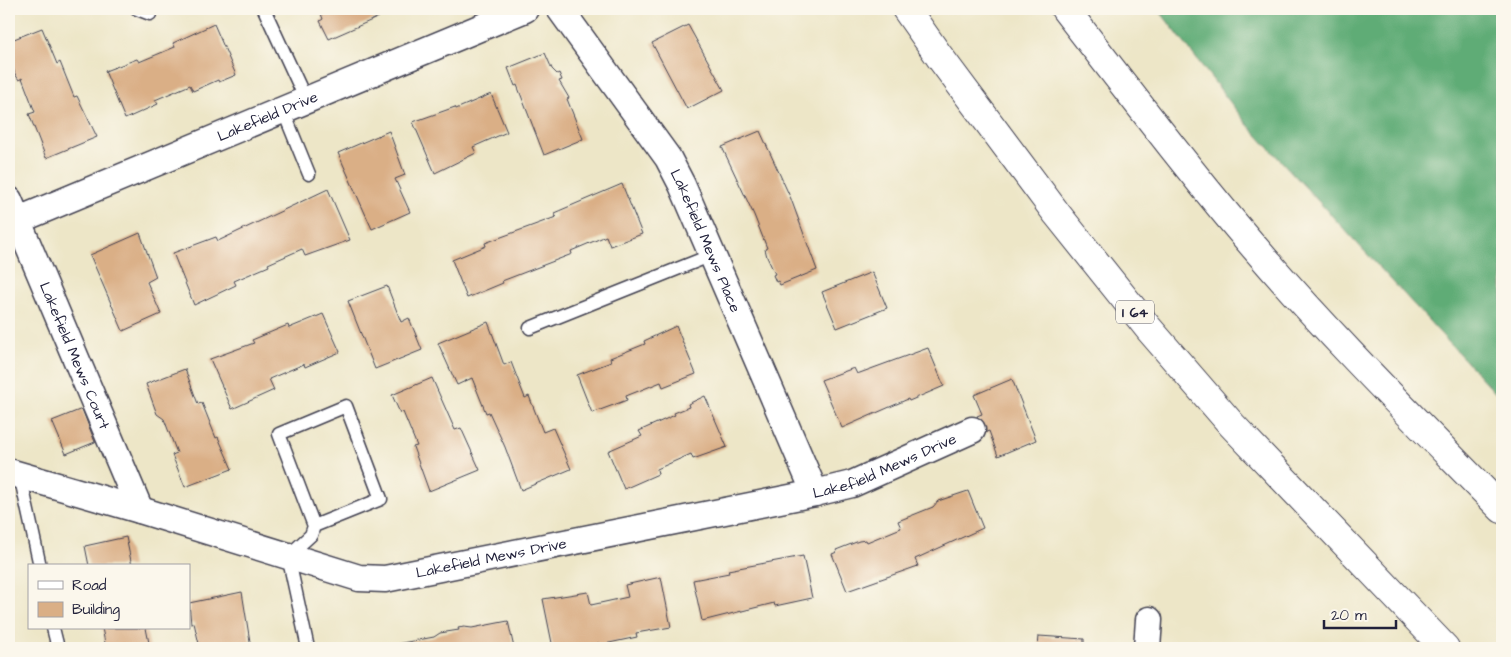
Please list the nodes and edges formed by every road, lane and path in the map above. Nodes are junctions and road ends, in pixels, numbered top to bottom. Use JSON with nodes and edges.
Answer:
{"nodes":[{"id":1,"x":137,"y":9,"type":"edge"},
{"id":2,"x":264,"y":9,"type":"edge"},
{"id":3,"x":525,"y":9,"type":"edge"},
{"id":4,"x":560,"y":9,"type":"edge"},
{"id":5,"x":906,"y":9,"type":"edge"},
{"id":6,"x":1065,"y":9,"type":"edge"},
{"id":7,"x":150,"y":14,"type":"dead end"},
{"id":8,"x":294,"y":105,"type":"junction"},
{"id":9,"x":309,"y":174,"type":"dead end"},
{"id":10,"x":12,"y":215,"type":"edge"},
{"id":11,"x":712,"y":255,"type":"junction"},
{"id":12,"x":530,"y":328,"type":"dead end"},
{"id":13,"x":972,"y":430,"type":"dead end"},
{"id":14,"x":14,"y":473,"type":"edge"},
{"id":15,"x":814,"y":493,"type":"junction"},
{"id":16,"x":1502,"y":509,"type":"edge"},
{"id":17,"x":140,"y":510,"type":"junction"},
{"id":18,"x":314,"y":526,"type":"junction"},
{"id":19,"x":288,"y":556,"type":"junction"},
{"id":20,"x":39,"y":564,"type":"edge"},
{"id":21,"x":1149,"y":620,"type":"dead end"},
{"id":22,"x":54,"y":630,"type":"edge"},
{"id":23,"x":58,"y":648,"type":"edge"},
{"id":24,"x":308,"y":648,"type":"edge"},
{"id":25,"x":1147,"y":648,"type":"edge"},
{"id":26,"x":1445,"y":648,"type":"edge"}],
"edges":[{"from":1,"to":7,"type":"lane"},
{"from":2,"to":8,"type":"lane"},
{"from":3,"to":8,"type":"street","name":"Lakefield Drive"},
{"from":4,"to":11,"type":"street","name":"Lakefield Mews Place"},
{"from":5,"to":26,"type":"highway","number":"I 64"},
{"from":6,"to":16,"type":"highway"},
{"from":8,"to":9,"type":"lane"},
{"from":8,"to":10,"type":"street","name":"Lakefield Drive"},
{"from":10,"to":17,"type":"street","name":"Lakefield Mews Court"},
{"from":11,"to":12,"type":"lane"},
{"from":11,"to":15,"type":"street","name":"Lakefield Mews Place"},
{"from":13,"to":15,"type":"street","name":"Lakefield Mews Drive"},
{"from":14,"to":17,"type":"street","name":"Lakefield Mews Drive"},
{"from":14,"to":20,"type":"lane"},
{"from":15,"to":19,"type":"street","name":"Lakefield Mews Drive"},
{"from":17,"to":19,"type":"street","name":"Lakefield Mews Drive"},
{"from":18,"to":18,"type":"lane"},
{"from":18,"to":19,"type":"lane"},
{"from":19,"to":24,"type":"lane"},
{"from":21,"to":25,"type":"street"},
{"from":22,"to":23,"type":"lane"}]}
